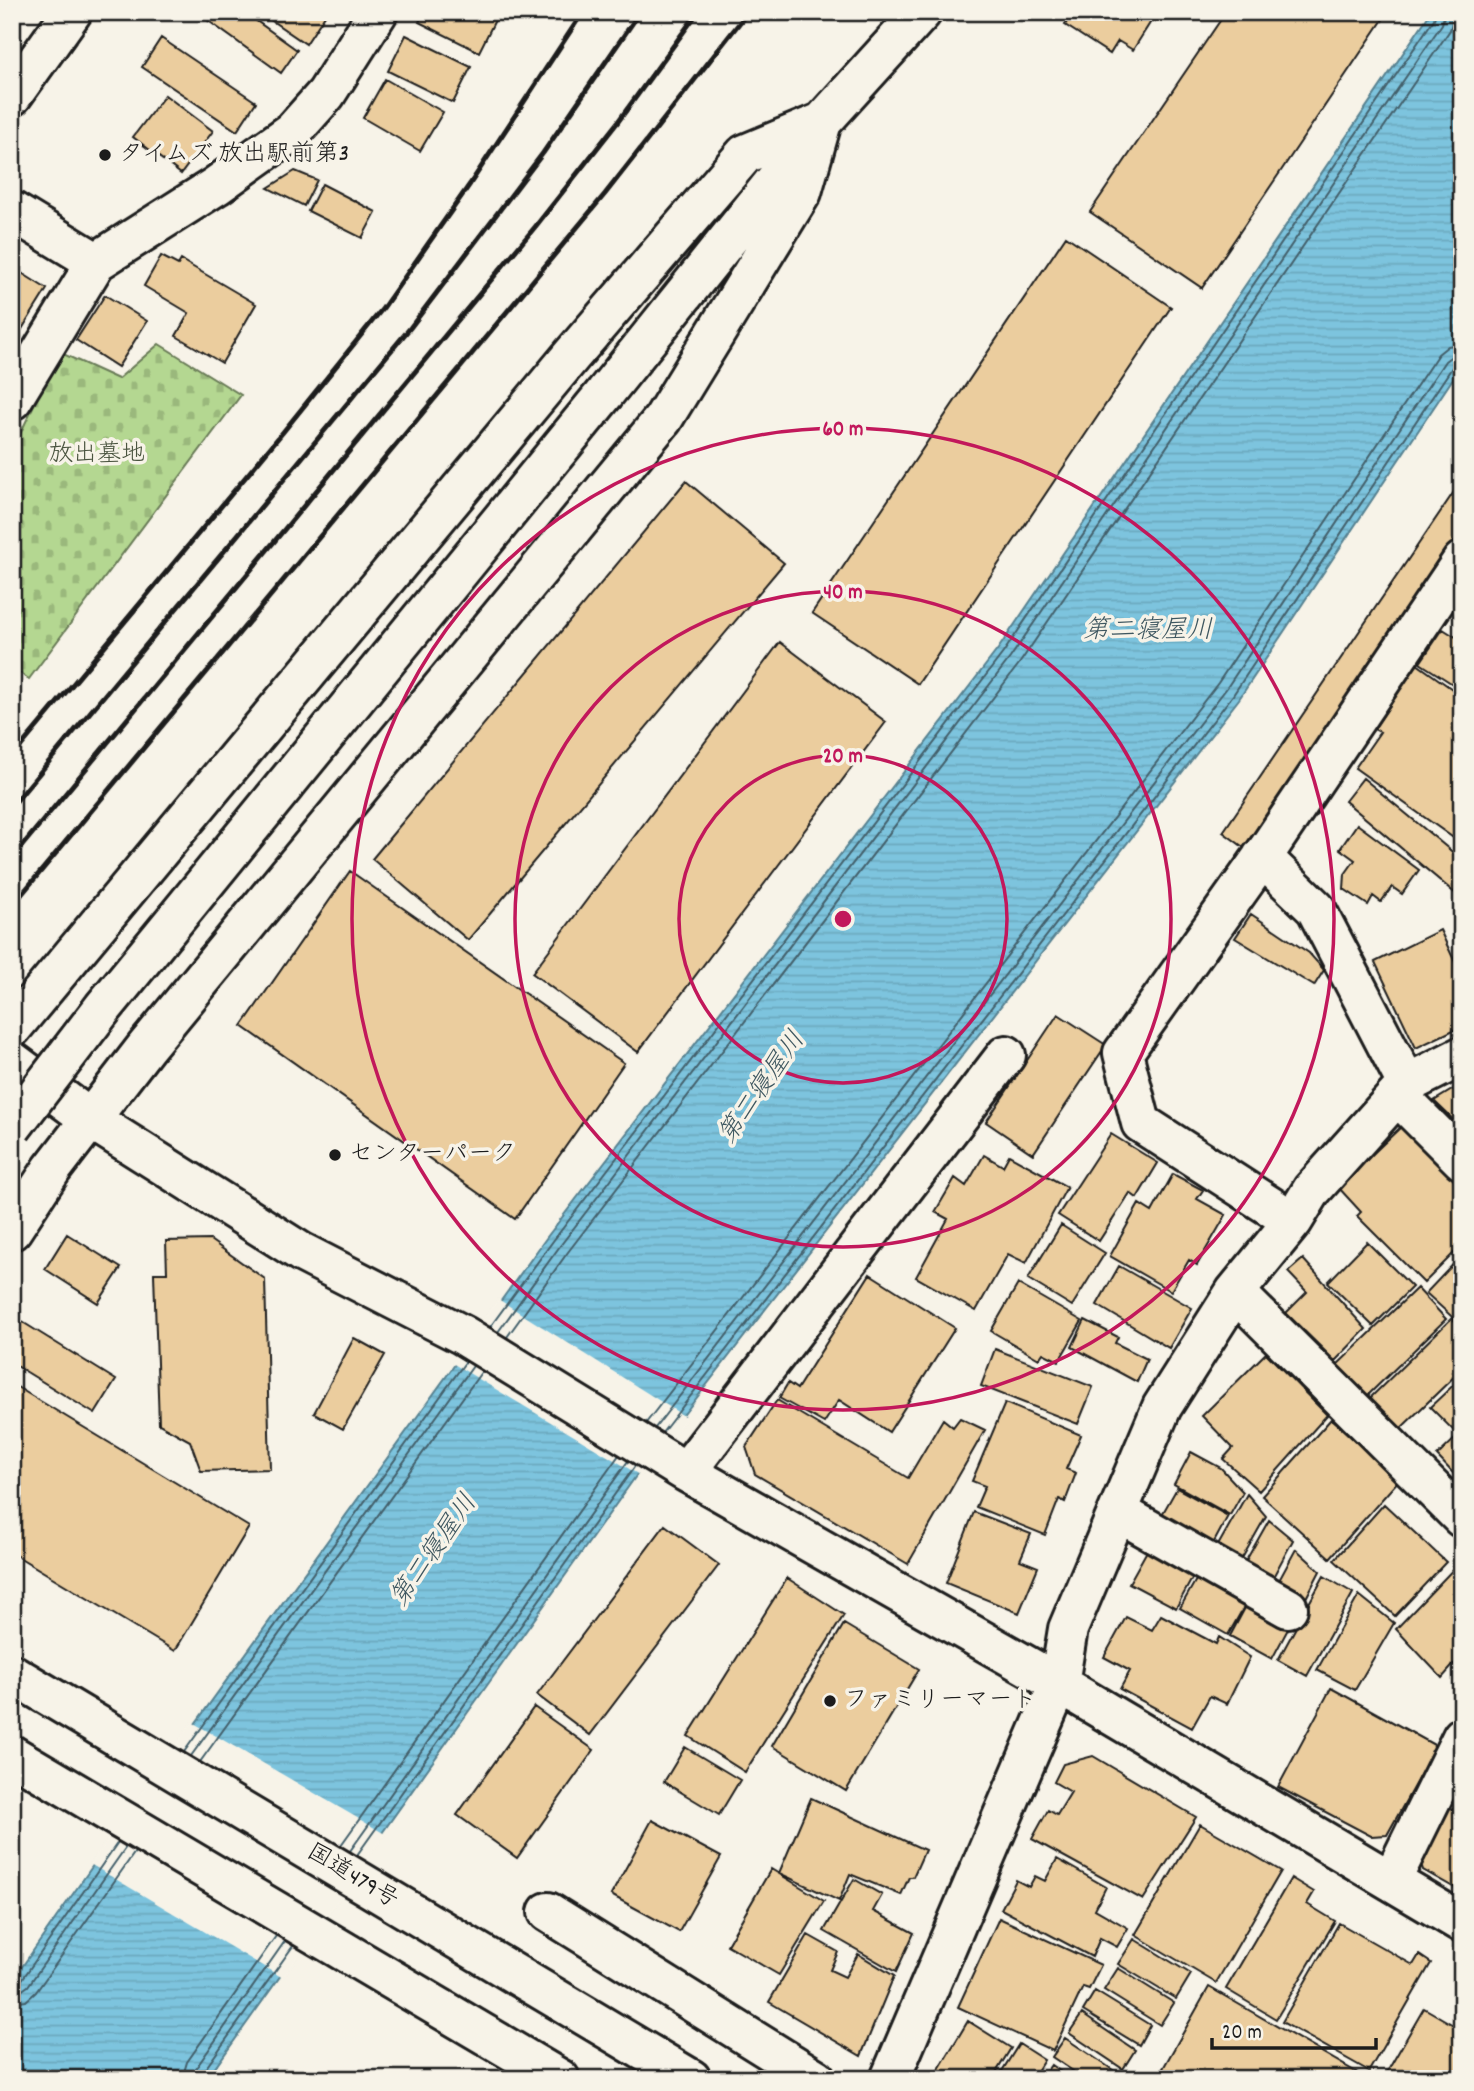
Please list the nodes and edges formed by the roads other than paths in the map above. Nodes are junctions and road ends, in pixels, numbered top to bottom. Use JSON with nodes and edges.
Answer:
{"nodes":[{"id":1,"x":72,"y":12,"type":"edge"},
{"id":2,"x":378,"y":12,"type":"edge"},
{"id":3,"x":922,"y":12,"type":"edge"},
{"id":4,"x":12,"y":96,"type":"edge"},
{"id":5,"x":822,"y":122,"type":"junction"},
{"id":6,"x":12,"y":211,"type":"edge"},
{"id":7,"x":96,"y":262,"type":"junction"},
{"id":8,"x":12,"y":400,"type":"edge"},
{"id":9,"x":1462,"y":561,"type":"edge"},
{"id":10,"x":1262,"y":857,"type":"junction"},
{"id":11,"x":12,"y":1028,"type":"edge"},
{"id":12,"x":1006,"y":1055,"type":"dead end"},
{"id":13,"x":1462,"y":1055,"type":"edge"},
{"id":14,"x":12,"y":1061,"type":"edge"},
{"id":15,"x":1403,"y":1090,"type":"junction"},
{"id":16,"x":90,"y":1119,"type":"junction"},
{"id":17,"x":12,"y":1127,"type":"edge"},
{"id":18,"x":1462,"y":1160,"type":"edge"},
{"id":19,"x":1293,"y":1221,"type":"junction"},
{"id":20,"x":12,"y":1230,"type":"edge"},
{"id":21,"x":1235,"y":1292,"type":"junction"},
{"id":22,"x":677,"y":1466,"type":"junction"},
{"id":23,"x":1118,"y":1512,"type":"junction"},
{"id":24,"x":1462,"y":1518,"type":"edge"},
{"id":25,"x":1288,"y":1608,"type":"dead end"},
{"id":26,"x":12,"y":1674,"type":"edge"},
{"id":27,"x":1059,"y":1684,"type":"junction"},
{"id":28,"x":1462,"y":1737,"type":"edge"},
{"id":29,"x":12,"y":1755,"type":"edge"},
{"id":30,"x":1391,"y":1881,"type":"junction"},
{"id":31,"x":548,"y":1912,"type":"dead end"},
{"id":32,"x":1462,"y":1923,"type":"edge"},
{"id":33,"x":560,"y":2079,"type":"edge"},
{"id":34,"x":691,"y":2079,"type":"edge"},
{"id":35,"x":816,"y":2079,"type":"edge"},
{"id":36,"x":890,"y":2079,"type":"edge"}],
"edges":[{"from":1,"to":4,"type":"main road"},
{"from":2,"to":7,"type":"main road"},
{"from":3,"to":5,"type":"main road"},
{"from":5,"to":11,"type":"main road"},
{"from":5,"to":16,"type":"main road"},
{"from":5,"to":17,"type":"main road","bridge":true},
{"from":6,"to":7,"type":"main road"},
{"from":7,"to":8,"type":"main road"},
{"from":9,"to":10,"type":"main road"},
{"from":10,"to":15,"type":"main road"},
{"from":10,"to":19,"type":"main road"},
{"from":12,"to":22,"type":"main road"},
{"from":13,"to":15,"type":"main road"},
{"from":14,"to":16,"type":"main road"},
{"from":15,"to":18,"type":"main road"},
{"from":15,"to":19,"type":"main road"},
{"from":16,"to":20,"type":"main road"},
{"from":16,"to":22,"type":"main road"},
{"from":19,"to":21,"type":"main road"},
{"from":21,"to":23,"type":"main road"},
{"from":21,"to":24,"type":"main road"},
{"from":22,"to":27,"type":"main road"},
{"from":23,"to":25,"type":"main road"},
{"from":23,"to":27,"type":"main road"},
{"from":26,"to":34,"type":"main road","name":"国道479号"},
{"from":27,"to":30,"type":"main road"},
{"from":27,"to":36,"type":"main road"},
{"from":28,"to":30,"type":"main road"},
{"from":29,"to":33,"type":"main road"},
{"from":30,"to":32,"type":"main road"},
{"from":31,"to":35,"type":"main road"}]}
